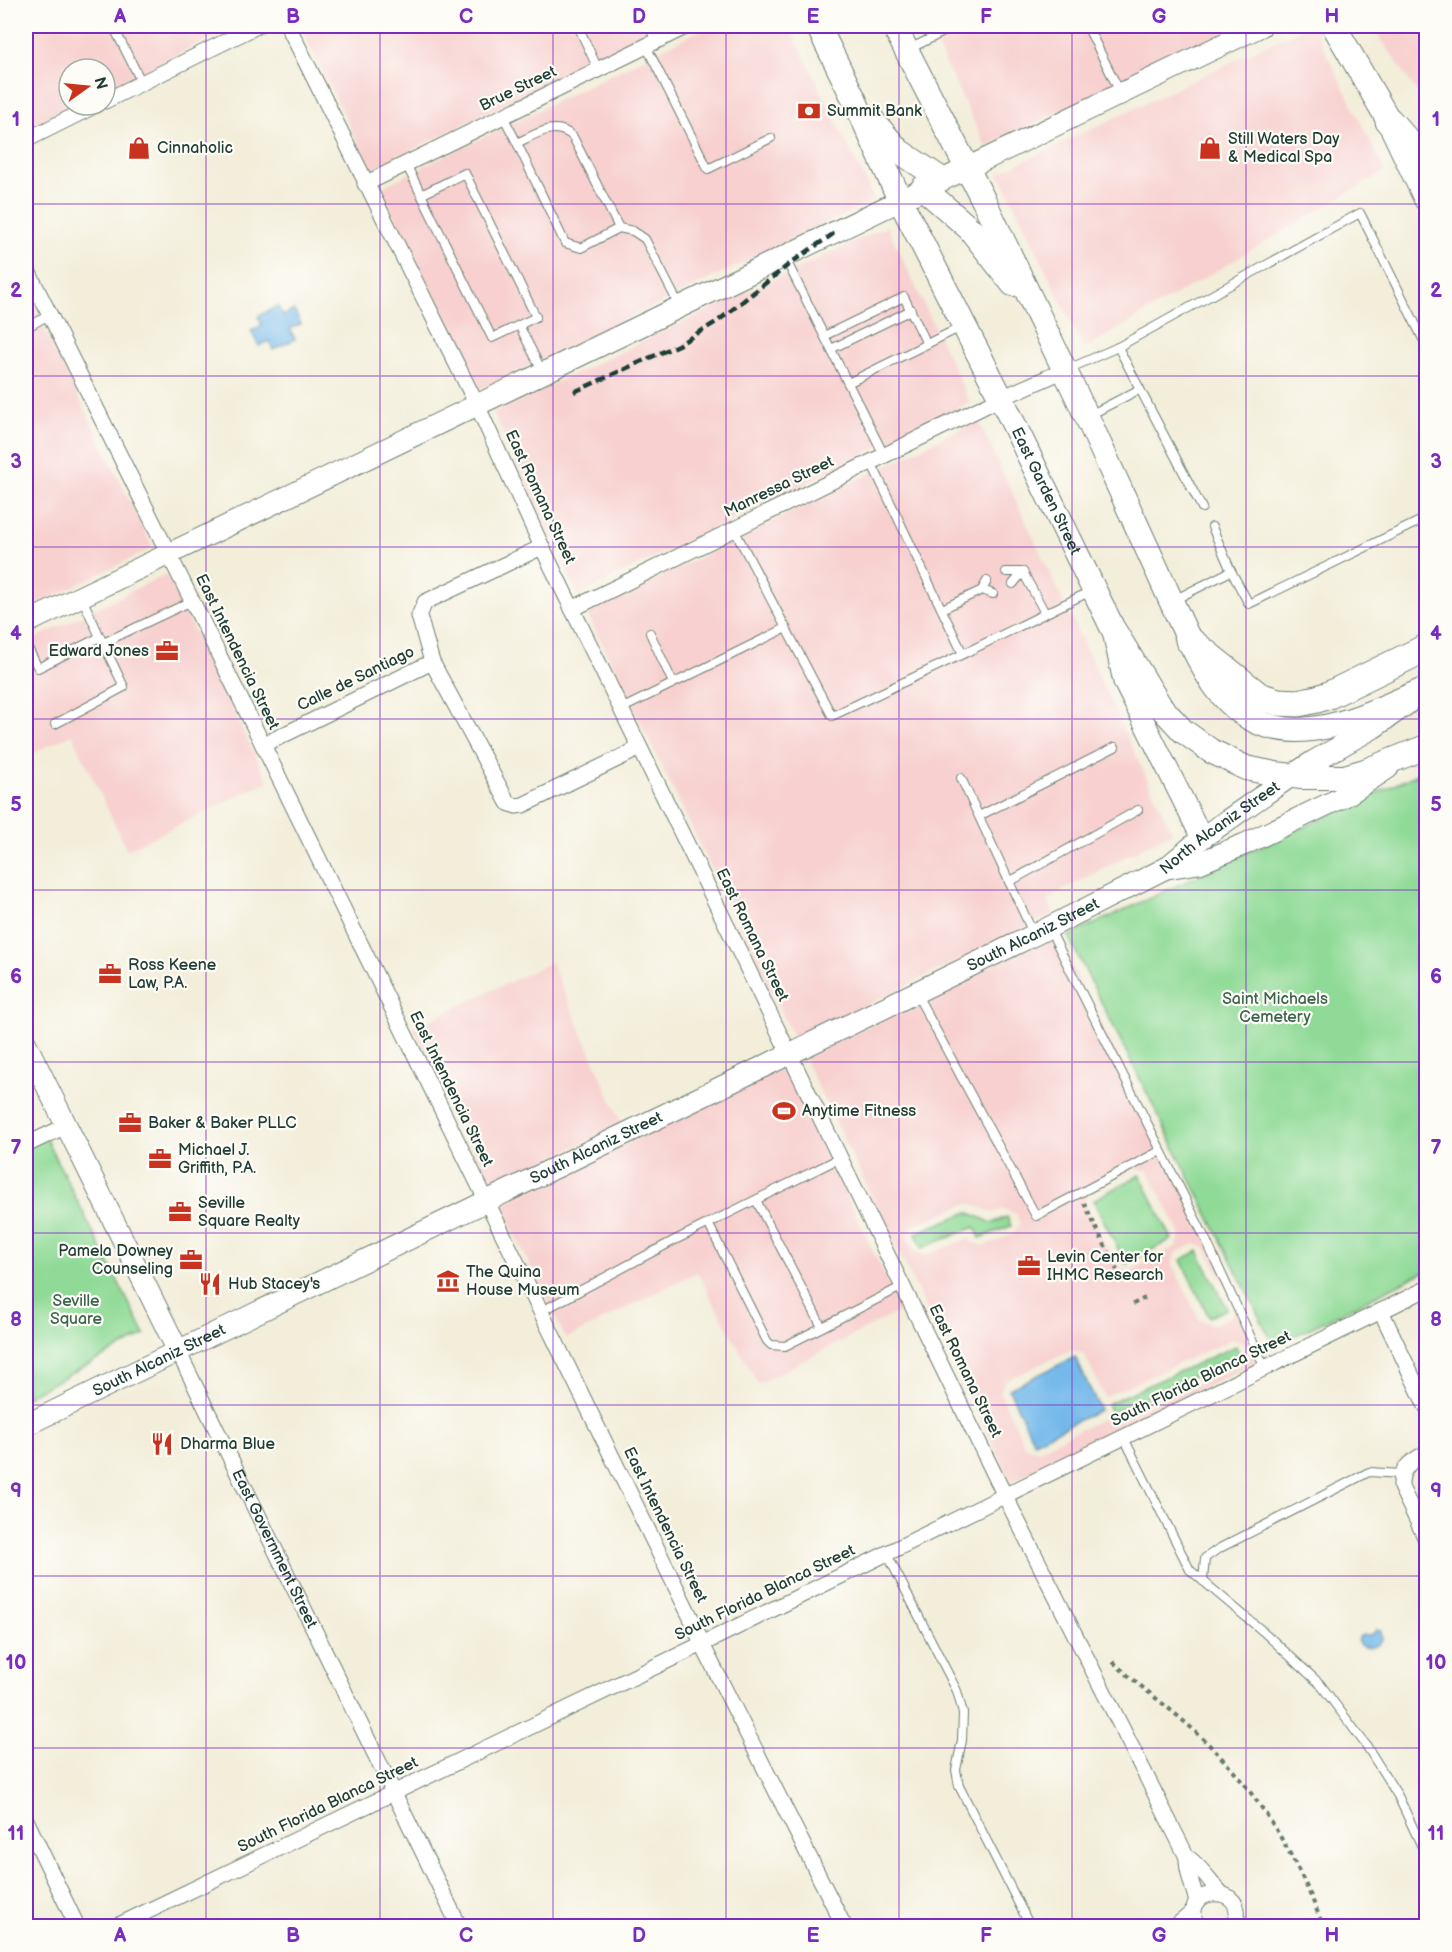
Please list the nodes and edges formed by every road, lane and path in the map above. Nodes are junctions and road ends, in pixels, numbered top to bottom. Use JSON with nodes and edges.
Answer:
{"nodes":[{"id":1,"x":113,"y":26,"type":"edge"},
{"id":2,"x":257,"y":26,"type":"edge"},
{"id":3,"x":288,"y":26,"type":"edge"},
{"id":4,"x":578,"y":26,"type":"edge"},
{"id":5,"x":648,"y":26,"type":"edge"},
{"id":6,"x":687,"y":26,"type":"edge"},
{"id":7,"x":818,"y":26,"type":"edge"},
{"id":8,"x":894,"y":26,"type":"edge"},
{"id":9,"x":956,"y":26,"type":"edge"},
{"id":10,"x":1087,"y":26,"type":"edge"},
{"id":11,"x":1261,"y":26,"type":"edge"},
{"id":12,"x":1334,"y":26,"type":"edge"},
{"id":13,"x":651,"y":43,"type":"junction"},
{"id":14,"x":906,"y":50,"type":"junction"},
{"id":15,"x":598,"y":69,"type":"junction"},
{"id":16,"x":141,"y":83,"type":"junction"},
{"id":17,"x":1120,"y":93,"type":"junction"},
{"id":18,"x":117,"y":95,"type":"edge"},
{"id":19,"x":854,"y":99,"type":"junction"},
{"id":20,"x":503,"y":116,"type":"junction"},
{"id":21,"x":72,"y":117,"type":"edge"},
{"id":22,"x":1389,"y":121,"type":"junction"},
{"id":23,"x":771,"y":138,"type":"dead end"},
{"id":24,"x":26,"y":140,"type":"edge"},
{"id":25,"x":517,"y":143,"type":"junction"},
{"id":26,"x":1426,"y":163,"type":"edge"},
{"id":27,"x":406,"y":164,"type":"junction"},
{"id":28,"x":966,"y":168,"type":"junction"},
{"id":29,"x":365,"y":184,"type":"junction"},
{"id":30,"x":932,"y":184,"type":"junction"},
{"id":31,"x":422,"y":195,"type":"junction"},
{"id":32,"x":1426,"y":199,"type":"edge"},
{"id":33,"x":900,"y":200,"type":"junction"},
{"id":34,"x":619,"y":228,"type":"junction"},
{"id":35,"x":784,"y":256,"type":"junction"},
{"id":36,"x":26,"y":267,"type":"edge"},
{"id":37,"x":680,"y":306,"type":"junction"},
{"id":38,"x":910,"y":310,"type":"junction"},
{"id":39,"x":49,"y":315,"type":"junction"},
{"id":40,"x":1041,"y":319,"type":"junction"},
{"id":41,"x":519,"y":325,"type":"junction"},
{"id":42,"x":964,"y":326,"type":"junction"},
{"id":43,"x":26,"y":328,"type":"edge"},
{"id":44,"x":824,"y":336,"type":"junction"},
{"id":45,"x":927,"y":344,"type":"junction"},
{"id":46,"x":1426,"y":345,"type":"edge"},
{"id":47,"x":1118,"y":347,"type":"junction"},
{"id":48,"x":831,"y":349,"type":"junction"},
{"id":49,"x":1065,"y":370,"type":"junction"},
{"id":50,"x":543,"y":372,"type":"junction"},
{"id":51,"x":848,"y":384,"type":"junction"},
{"id":52,"x":1140,"y":389,"type":"junction"},
{"id":53,"x":1001,"y":398,"type":"junction"},
{"id":54,"x":477,"y":405,"type":"junction"},
{"id":55,"x":1087,"y":417,"type":"junction"},
{"id":56,"x":878,"y":458,"type":"junction"},
{"id":57,"x":1202,"y":508,"type":"dead end"},
{"id":58,"x":1426,"y":518,"type":"edge"},
{"id":59,"x":1212,"y":527,"type":"dead end"},
{"id":60,"x":734,"y":529,"type":"junction"},
{"id":61,"x":542,"y":547,"type":"junction"},
{"id":62,"x":168,"y":554,"type":"junction"},
{"id":63,"x":1231,"y":571,"type":"junction"},
{"id":64,"x":1006,"y":572,"type":"dead end"},
{"id":65,"x":1023,"y":572,"type":"junction"},
{"id":66,"x":987,"y":581,"type":"dead end"},
{"id":67,"x":1013,"y":584,"type":"dead end"},
{"id":68,"x":1094,"y":589,"type":"junction"},
{"id":69,"x":982,"y":590,"type":"junction"},
{"id":70,"x":993,"y":594,"type":"dead end"},
{"id":71,"x":81,"y":596,"type":"junction"},
{"id":72,"x":192,"y":601,"type":"junction"},
{"id":73,"x":1172,"y":601,"type":"junction"},
{"id":74,"x":572,"y":609,"type":"junction"},
{"id":75,"x":942,"y":609,"type":"junction"},
{"id":76,"x":1045,"y":613,"type":"junction"},
{"id":77,"x":26,"y":623,"type":"edge"},
{"id":78,"x":1112,"y":627,"type":"junction"},
{"id":79,"x":786,"y":628,"type":"junction"},
{"id":80,"x":650,"y":633,"type":"dead end"},
{"id":81,"x":101,"y":640,"type":"junction"},
{"id":82,"x":1189,"y":640,"type":"junction"},
{"id":83,"x":26,"y":644,"type":"edge"},
{"id":84,"x":1426,"y":648,"type":"edge"},
{"id":85,"x":963,"y":654,"type":"junction"},
{"id":86,"x":432,"y":662,"type":"junction"},
{"id":87,"x":673,"y":683,"type":"junction"},
{"id":88,"x":1426,"y":689,"type":"edge"},
{"id":89,"x":621,"y":708,"type":"junction"},
{"id":90,"x":55,"y":724,"type":"dead end"},
{"id":91,"x":263,"y":745,"type":"junction"},
{"id":92,"x":1115,"y":747,"type":"dead end"},
{"id":93,"x":640,"y":748,"type":"junction"},
{"id":94,"x":1417,"y":751,"type":"edge"},
{"id":95,"x":1291,"y":776,"type":"junction"},
{"id":96,"x":961,"y":778,"type":"dead end"},
{"id":97,"x":1138,"y":810,"type":"dead end"},
{"id":98,"x":979,"y":816,"type":"junction"},
{"id":99,"x":1202,"y":838,"type":"junction"},
{"id":100,"x":1166,"y":868,"type":"junction"},
{"id":101,"x":1009,"y":882,"type":"junction"},
{"id":102,"x":1041,"y":931,"type":"junction"},
{"id":103,"x":916,"y":992,"type":"junction"},
{"id":104,"x":26,"y":1044,"type":"edge"},
{"id":105,"x":790,"y":1054,"type":"junction"},
{"id":106,"x":66,"y":1126,"type":"junction"},
{"id":107,"x":26,"y":1145,"type":"edge"},
{"id":108,"x":1160,"y":1151,"type":"junction"},
{"id":109,"x":840,"y":1158,"type":"junction"},
{"id":110,"x":756,"y":1200,"type":"junction"},
{"id":111,"x":486,"y":1201,"type":"junction"},
{"id":112,"x":1084,"y":1202,"type":"dead end"},
{"id":113,"x":708,"y":1223,"type":"junction"},
{"id":114,"x":1117,"y":1270,"type":"dead end"},
{"id":115,"x":903,"y":1286,"type":"junction"},
{"id":116,"x":1426,"y":1289,"type":"edge"},
{"id":117,"x":1149,"y":1296,"type":"dead end"},
{"id":118,"x":1133,"y":1304,"type":"dead end"},
{"id":119,"x":1381,"y":1311,"type":"junction"},
{"id":120,"x":540,"y":1312,"type":"junction"},
{"id":121,"x":822,"y":1327,"type":"junction"},
{"id":122,"x":178,"y":1351,"type":"junction"},
{"id":123,"x":1265,"y":1368,"type":"junction"},
{"id":124,"x":1426,"y":1406,"type":"edge"},
{"id":125,"x":26,"y":1425,"type":"edge"},
{"id":126,"x":1124,"y":1438,"type":"junction"},
{"id":127,"x":1426,"y":1453,"type":"edge"},
{"id":128,"x":1402,"y":1474,"type":"junction"},
{"id":129,"x":1005,"y":1496,"type":"junction"},
{"id":130,"x":1426,"y":1539,"type":"edge"},
{"id":131,"x":887,"y":1554,"type":"junction"},
{"id":132,"x":1203,"y":1581,"type":"junction"},
{"id":133,"x":702,"y":1644,"type":"junction"},
{"id":134,"x":1113,"y":1662,"type":"dead end"},
{"id":135,"x":394,"y":1793,"type":"junction"},
{"id":136,"x":26,"y":1820,"type":"edge"},
{"id":137,"x":1426,"y":1855,"type":"edge"},
{"id":138,"x":1187,"y":1857,"type":"junction"},
{"id":139,"x":1221,"y":1893,"type":"junction"},
{"id":140,"x":1196,"y":1914,"type":"edge"},
{"id":141,"x":77,"y":1926,"type":"edge"},
{"id":142,"x":117,"y":1926,"type":"edge"},
{"id":143,"x":459,"y":1926,"type":"edge"},
{"id":144,"x":844,"y":1926,"type":"edge"},
{"id":145,"x":1030,"y":1926,"type":"edge"},
{"id":146,"x":1176,"y":1926,"type":"edge"},
{"id":147,"x":1235,"y":1926,"type":"edge"},
{"id":148,"x":1323,"y":1926,"type":"edge"}],
"edges":[{"from":1,"to":16,"type":"lane"},
{"from":2,"to":16,"type":"street"},
{"from":3,"to":29,"type":"street","name":"East Romana Street"},
{"from":4,"to":15,"type":"lane"},
{"from":5,"to":13,"type":"lane"},
{"from":6,"to":13,"type":"street","name":"Brue Street"},
{"from":7,"to":19,"type":"main road","name":"East Garden Street"},
{"from":8,"to":14,"type":"main road"},
{"from":9,"to":14,"type":"lane"},
{"from":10,"to":17,"type":"lane"},
{"from":11,"to":17,"type":"street"},
{"from":12,"to":22,"type":"main road"},
{"from":13,"to":15,"type":"street","name":"Brue Street"},
{"from":13,"to":23,"type":"lane"},
{"from":14,"to":28,"type":"main road"},
{"from":15,"to":20,"type":"street","name":"Brue Street"},
{"from":16,"to":18,"type":"street"},
{"from":17,"to":28,"type":"street"},
{"from":19,"to":30,"type":"main road"},
{"from":19,"to":33,"type":"main road","name":"East Garden Street"},
{"from":20,"to":25,"type":"lane"},
{"from":20,"to":27,"type":"street","name":"Brue Street"},
{"from":21,"to":24,"type":"street"},
{"from":22,"to":26,"type":"highway"},
{"from":22,"to":32,"type":"main road"},
{"from":25,"to":34,"type":"lane"},
{"from":25,"to":34,"type":"lane"},
{"from":27,"to":29,"type":"street","name":"Brue Street"},
{"from":27,"to":31,"type":"lane"},
{"from":28,"to":30,"type":"street"},
{"from":28,"to":40,"type":"main road"},
{"from":29,"to":54,"type":"street","name":"East Romana Street"},
{"from":30,"to":33,"type":"street"},
{"from":30,"to":40,"type":"main road"},
{"from":31,"to":41,"type":"lane"},
{"from":31,"to":41,"type":"lane"},
{"from":33,"to":35,"type":"street"},
{"from":33,"to":42,"type":"main road","name":"East Garden Street"},
{"from":34,"to":37,"type":"lane"},
{"from":35,"to":37,"type":"street"},
{"from":35,"to":44,"type":"lane"},
{"from":36,"to":39,"type":"street","name":"East Intendencia Street"},
{"from":37,"to":50,"type":"street"},
{"from":38,"to":44,"type":"lane"},
{"from":38,"to":45,"type":"lane"},
{"from":38,"to":48,"type":"lane"},
{"from":39,"to":43,"type":"lane"},
{"from":39,"to":62,"type":"street","name":"East Intendencia Street"},
{"from":40,"to":49,"type":"main road"},
{"from":41,"to":50,"type":"lane"},
{"from":42,"to":45,"type":"lane"},
{"from":42,"to":53,"type":"main road","name":"East Garden Street"},
{"from":44,"to":48,"type":"lane"},
{"from":45,"to":51,"type":"lane"},
{"from":46,"to":47,"type":"lane"},
{"from":47,"to":49,"type":"lane"},
{"from":47,"to":52,"type":"lane"},
{"from":48,"to":51,"type":"lane"},
{"from":49,"to":53,"type":"street","name":"Manressa Street"},
{"from":49,"to":55,"type":"main road"},
{"from":50,"to":54,"type":"street"},
{"from":51,"to":56,"type":"lane"},
{"from":52,"to":55,"type":"lane"},
{"from":52,"to":57,"type":"lane"},
{"from":53,"to":56,"type":"street","name":"Manressa Street"},
{"from":53,"to":68,"type":"main road","name":"East Garden Street"},
{"from":54,"to":61,"type":"street","name":"East Romana Street"},
{"from":54,"to":62,"type":"street"},
{"from":55,"to":73,"type":"main road"},
{"from":56,"to":60,"type":"street","name":"Manressa Street"},
{"from":56,"to":75,"type":"lane"},
{"from":58,"to":63,"type":"lane"},
{"from":59,"to":63,"type":"lane"},
{"from":60,"to":74,"type":"street","name":"Manressa Street"},
{"from":60,"to":79,"type":"lane"},
{"from":61,"to":74,"type":"street","name":"East Romana Street"},
{"from":61,"to":86,"type":"street"},
{"from":62,"to":71,"type":"street"},
{"from":62,"to":72,"type":"street","name":"East Intendencia Street"},
{"from":63,"to":73,"type":"lane"},
{"from":64,"to":65,"type":"lane"},
{"from":65,"to":67,"type":"lane"},
{"from":65,"to":76,"type":"lane"},
{"from":66,"to":69,"type":"lane"},
{"from":68,"to":76,"type":"lane"},
{"from":68,"to":78,"type":"main road","name":"East Garden Street"},
{"from":69,"to":70,"type":"lane"},
{"from":69,"to":75,"type":"lane"},
{"from":71,"to":77,"type":"street"},
{"from":71,"to":81,"type":"lane"},
{"from":72,"to":81,"type":"lane"},
{"from":72,"to":91,"type":"street","name":"East Intendencia Street"},
{"from":73,"to":82,"type":"main road"},
{"from":74,"to":89,"type":"street","name":"East Romana Street"},
{"from":75,"to":85,"type":"lane"},
{"from":76,"to":85,"type":"lane"},
{"from":78,"to":95,"type":"main road","name":"East Garden Street"},
{"from":78,"to":99,"type":"street"},
{"from":79,"to":85,"type":"lane"},
{"from":79,"to":87,"type":"lane"},
{"from":80,"to":87,"type":"lane"},
{"from":81,"to":83,"type":"lane"},
{"from":81,"to":90,"type":"lane"},
{"from":82,"to":84,"type":"highway"},
{"from":82,"to":88,"type":"main road"},
{"from":86,"to":91,"type":"street","name":"Calle de Santiago"},
{"from":86,"to":93,"type":"street"},
{"from":87,"to":89,"type":"lane"},
{"from":88,"to":95,"type":"street","name":"North Alcaniz Street"},
{"from":89,"to":93,"type":"street","name":"East Romana Street"},
{"from":91,"to":111,"type":"street","name":"East Intendencia Street"},
{"from":92,"to":98,"type":"lane"},
{"from":93,"to":105,"type":"street","name":"East Romana Street"},
{"from":94,"to":95,"type":"main road","name":"East Garden Street"},
{"from":94,"to":100,"type":"street","name":"North Alcaniz Street"},
{"from":95,"to":99,"type":"street","name":"North Alcaniz Street"},
{"from":96,"to":98,"type":"lane"},
{"from":97,"to":101,"type":"lane"},
{"from":98,"to":101,"type":"lane"},
{"from":99,"to":100,"type":"street","name":"North Alcaniz Street"},
{"from":100,"to":102,"type":"street","name":"South Alcaniz Street"},
{"from":101,"to":102,"type":"lane"},
{"from":102,"to":103,"type":"street","name":"South Alcaniz Street"},
{"from":102,"to":108,"type":"lane"},
{"from":103,"to":105,"type":"street","name":"South Alcaniz Street"},
{"from":103,"to":108,"type":"lane"},
{"from":104,"to":106,"type":"street","name":"East Government Street"},
{"from":105,"to":109,"type":"street","name":"East Romana Street"},
{"from":105,"to":111,"type":"street","name":"South Alcaniz Street"},
{"from":106,"to":107,"type":"street"},
{"from":106,"to":122,"type":"street","name":"East Government Street"},
{"from":108,"to":123,"type":"lane"},
{"from":109,"to":110,"type":"lane"},
{"from":109,"to":115,"type":"street","name":"East Romana Street"},
{"from":110,"to":113,"type":"lane"},
{"from":110,"to":121,"type":"lane"},
{"from":111,"to":120,"type":"street","name":"East Intendencia Street"},
{"from":111,"to":122,"type":"street","name":"South Alcaniz Street"},
{"from":112,"to":114,"type":"path"},
{"from":113,"to":120,"type":"lane"},
{"from":113,"to":121,"type":"lane"},
{"from":115,"to":121,"type":"lane"},
{"from":115,"to":129,"type":"street","name":"East Romana Street"},
{"from":116,"to":119,"type":"street","name":"South Florida Blanca Street"},
{"from":117,"to":118,"type":"path"},
{"from":119,"to":123,"type":"street","name":"South Florida Blanca Street"},
{"from":119,"to":124,"type":"street"},
{"from":120,"to":133,"type":"street","name":"East Intendencia Street"},
{"from":122,"to":125,"type":"street","name":"South Alcaniz Street"},
{"from":122,"to":135,"type":"street","name":"East Government Street"},
{"from":123,"to":126,"type":"street","name":"South Florida Blanca Street"},
{"from":126,"to":129,"type":"street","name":"South Florida Blanca Street"},
{"from":126,"to":132,"type":"lane"},
{"from":127,"to":128,"type":"street"},
{"from":128,"to":130,"type":"street"},
{"from":128,"to":132,"type":"lane"},
{"from":129,"to":131,"type":"street","name":"South Florida Blanca Street"},
{"from":129,"to":138,"type":"street","name":"East Romana Street"},
{"from":131,"to":133,"type":"street","name":"South Florida Blanca Street"},
{"from":131,"to":145,"type":"lane"},
{"from":132,"to":137,"type":"lane"},
{"from":133,"to":135,"type":"street","name":"South Florida Blanca Street"},
{"from":133,"to":144,"type":"street","name":"East Intendencia Street"},
{"from":134,"to":148,"type":"path"},
{"from":135,"to":142,"type":"street","name":"South Florida Blanca Street"},
{"from":135,"to":143,"type":"street","name":"East Government Street"},
{"from":136,"to":141,"type":"street"},
{"from":138,"to":139,"type":"street","name":"East Romana Street"},
{"from":138,"to":140,"type":"street","name":"East Romana Street"},
{"from":139,"to":140,"type":"street"},
{"from":139,"to":147,"type":"street","name":"East Romana Street"},
{"from":140,"to":146,"type":"street"}]}
